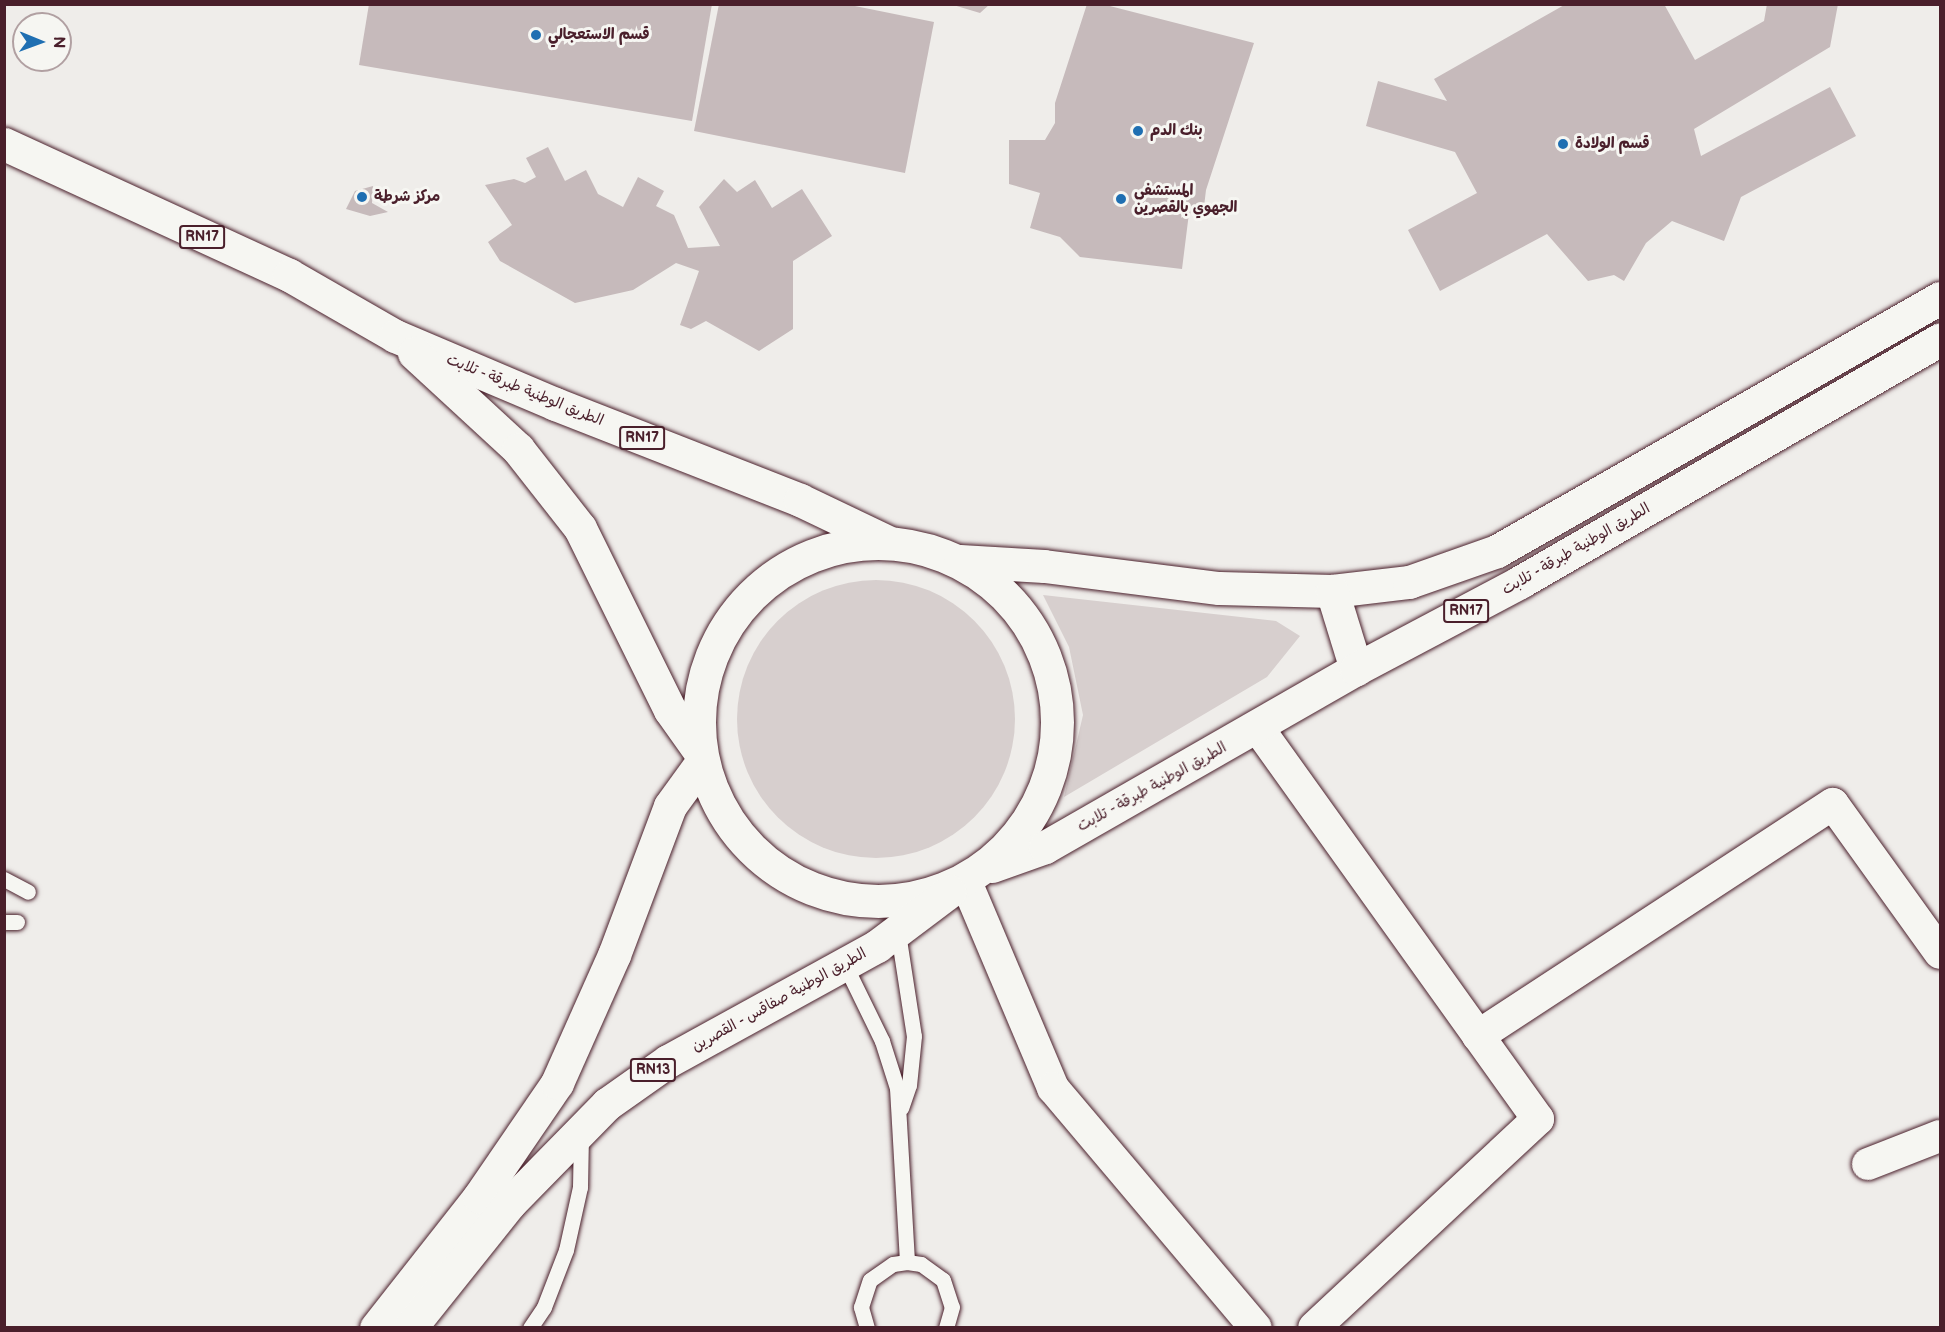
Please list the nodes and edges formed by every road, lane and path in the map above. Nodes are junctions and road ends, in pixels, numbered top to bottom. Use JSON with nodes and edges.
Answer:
{"nodes":[{"id":1,"x":4,"y":144,"type":"edge"},
{"id":2,"x":1941,"y":298,"type":"edge"},
{"id":3,"x":395,"y":336,"type":"junction"},
{"id":4,"x":1941,"y":340,"type":"edge"},
{"id":5,"x":888,"y":542,"type":"junction"},
{"id":6,"x":960,"y":561,"type":"junction"},
{"id":7,"x":1332,"y":591,"type":"junction"},
{"id":8,"x":1356,"y":669,"type":"junction"},
{"id":9,"x":1258,"y":728,"type":"junction"},
{"id":10,"x":701,"y":757,"type":"junction"},
{"id":11,"x":4,"y":879,"type":"edge"},
{"id":12,"x":969,"y":879,"type":"junction"},
{"id":13,"x":28,"y":892,"type":"dead end"},
{"id":14,"x":898,"y":933,"type":"junction"},
{"id":15,"x":1941,"y":953,"type":"edge"},
{"id":16,"x":845,"y":965,"type":"junction"},
{"id":17,"x":1478,"y":1036,"type":"junction"},
{"id":18,"x":899,"y":1113,"type":"junction"},
{"id":19,"x":581,"y":1127,"type":"junction"},
{"id":20,"x":1941,"y":1136,"type":"edge"},
{"id":21,"x":1868,"y":1164,"type":"dead end"},
{"id":22,"x":907,"y":1262,"type":"junction"},
{"id":23,"x":376,"y":1328,"type":"edge"},
{"id":24,"x":410,"y":1328,"type":"edge"},
{"id":25,"x":530,"y":1328,"type":"edge"},
{"id":26,"x":867,"y":1328,"type":"edge"},
{"id":27,"x":946,"y":1328,"type":"edge"},
{"id":28,"x":1256,"y":1328,"type":"edge"},
{"id":29,"x":1314,"y":1328,"type":"edge"}],
"edges":[{"from":1,"to":3,"type":"main road","name":"الطريق الوطنية طبرقة - تلابت","number":"RN17"},
{"from":2,"to":7,"type":"main road"},
{"from":3,"to":5,"type":"main road","name":"الطريق الوطنية طبرقة - تلابت","number":"RN17"},
{"from":3,"to":10,"type":"main road","name":"الطريق الوطنية طبرقة - تلابت","number":"RN17"},
{"from":4,"to":8,"type":"main road","name":"الطريق الوطنية طبرقة - تلابت","number":"RN17"},
{"from":5,"to":6,"type":"main road"},
{"from":5,"to":10,"type":"main road"},
{"from":6,"to":7,"type":"main road"},
{"from":6,"to":12,"type":"main road"},
{"from":7,"to":8,"type":"main road"},
{"from":8,"to":9,"type":"main road","name":"الطريق الوطنية طبرقة - تلابت","number":"RN17"},
{"from":9,"to":12,"type":"main road","name":"الطريق الوطنية طبرقة - تلابت","number":"RN17"},
{"from":9,"to":17,"type":"street"},
{"from":10,"to":12,"type":"main road"},
{"from":10,"to":23,"type":"main road"},
{"from":11,"to":13,"type":"lane"},
{"from":12,"to":14,"type":"main road","name":"الطريق الوطنية صفاقس - القصرين","number":"RN13"},
{"from":12,"to":28,"type":"street"},
{"from":14,"to":16,"type":"main road","name":"الطريق الوطنية صفاقس - القصرين","number":"RN13"},
{"from":14,"to":18,"type":"lane"},
{"from":15,"to":17,"type":"street"},
{"from":16,"to":18,"type":"lane"},
{"from":16,"to":19,"type":"main road","name":"الطريق الوطنية صفاقس - القصرين","number":"RN13"},
{"from":17,"to":29,"type":"street"},
{"from":18,"to":22,"type":"lane"},
{"from":19,"to":24,"type":"main road","name":"الطريق الوطنية صفاقس - القصرين","number":"RN13"},
{"from":19,"to":25,"type":"lane"},
{"from":20,"to":21,"type":"street"},
{"from":22,"to":26,"type":"lane"},
{"from":22,"to":27,"type":"lane"}]}
